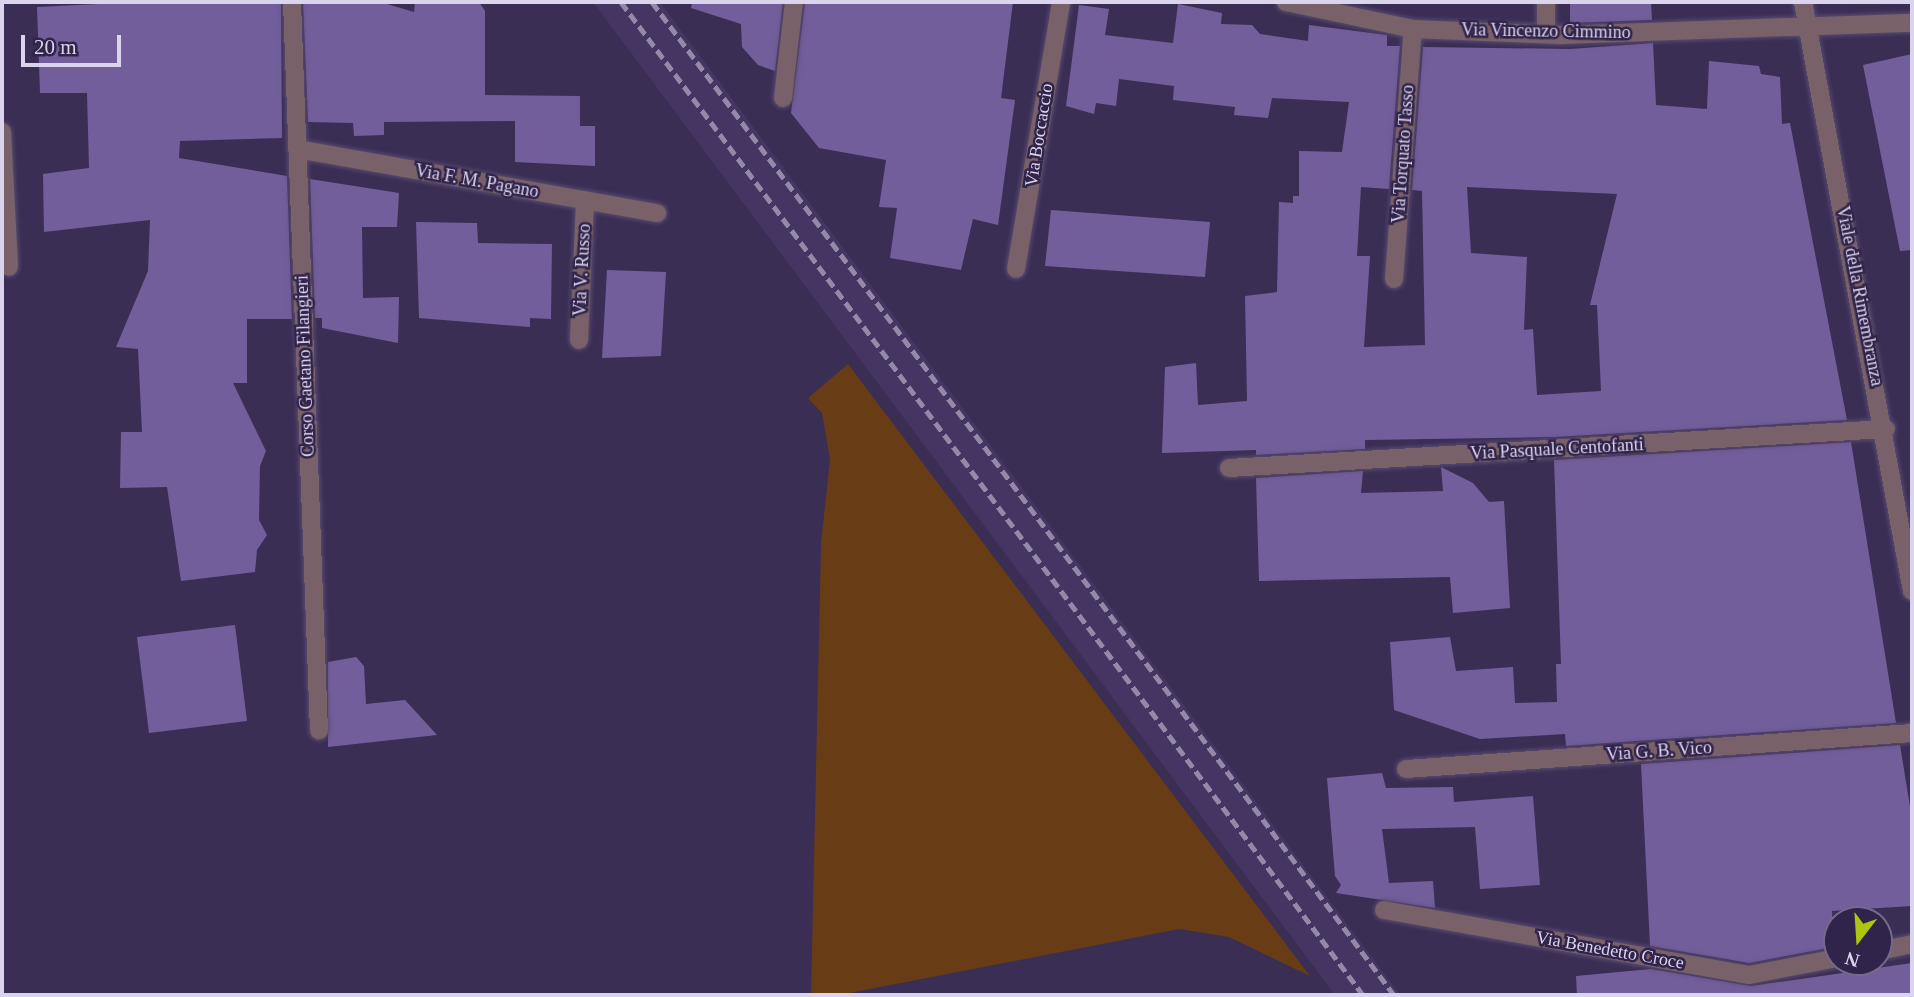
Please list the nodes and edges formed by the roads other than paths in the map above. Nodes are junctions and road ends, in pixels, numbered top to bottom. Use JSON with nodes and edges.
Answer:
{"nodes":[{"id":1,"x":292,"y":2,"type":"edge"},
{"id":2,"x":794,"y":2,"type":"edge"},
{"id":3,"x":1061,"y":2,"type":"edge"},
{"id":4,"x":1286,"y":2,"type":"edge"},
{"id":5,"x":1546,"y":2,"type":"edge"},
{"id":6,"x":1803,"y":2,"type":"edge"},
{"id":7,"x":1912,"y":23,"type":"edge"},
{"id":8,"x":1808,"y":26,"type":"junction"},
{"id":9,"x":1413,"y":29,"type":"junction"},
{"id":10,"x":1546,"y":34,"type":"junction"},
{"id":11,"x":783,"y":98,"type":"dead end"},
{"id":12,"x":2,"y":132,"type":"edge"},
{"id":13,"x":297,"y":149,"type":"junction"},
{"id":14,"x":585,"y":200,"type":"junction"},
{"id":15,"x":657,"y":213,"type":"dead end"},
{"id":16,"x":9,"y":267,"type":"dead end"},
{"id":17,"x":1016,"y":269,"type":"dead end"},
{"id":18,"x":1394,"y":279,"type":"dead end"},
{"id":19,"x":579,"y":340,"type":"dead end"},
{"id":20,"x":1886,"y":429,"type":"junction"},
{"id":21,"x":1229,"y":468,"type":"dead end"},
{"id":22,"x":1911,"y":571,"type":"edge"},
{"id":23,"x":1912,"y":591,"type":"edge"},
{"id":24,"x":319,"y":731,"type":"dead end"},
{"id":25,"x":1912,"y":733,"type":"edge"},
{"id":26,"x":1406,"y":769,"type":"dead end"},
{"id":27,"x":1384,"y":910,"type":"dead end"},
{"id":28,"x":1912,"y":944,"type":"edge"},
{"id":29,"x":1893,"y":948,"type":"edge"},
{"id":30,"x":1823,"y":961,"type":"edge"}],
"edges":[{"from":1,"to":13,"type":"street","name":"Corso Gaetano Filangieri"},
{"from":2,"to":11,"type":"street"},
{"from":3,"to":17,"type":"street","name":"Via Boccaccio"},
{"from":4,"to":9,"type":"street","name":"Via Vincenzo Cimmino"},
{"from":5,"to":10,"type":"street"},
{"from":6,"to":8,"type":"street","name":"Viale della Rimembranza"},
{"from":7,"to":8,"type":"street","name":"Via Vincenzo Cimmino"},
{"from":8,"to":10,"type":"street","name":"Via Vincenzo Cimmino"},
{"from":8,"to":20,"type":"street","name":"Viale della Rimembranza"},
{"from":9,"to":10,"type":"street","name":"Via Vincenzo Cimmino"},
{"from":9,"to":18,"type":"street","name":"Via Torquato Tasso"},
{"from":12,"to":16,"type":"street"},
{"from":13,"to":14,"type":"street","name":"Via F. M. Pagano"},
{"from":13,"to":24,"type":"street","name":"Corso Gaetano Filangieri"},
{"from":14,"to":15,"type":"street","name":"Via F. M. Pagano"},
{"from":14,"to":19,"type":"street","name":"Via V. Russo"},
{"from":20,"to":21,"type":"street","name":"Via Pasquale Centofanti"},
{"from":20,"to":22,"type":"street","name":"Viale della Rimembranza"},
{"from":22,"to":23,"type":"street","name":"Viale della Rimembranza"},
{"from":25,"to":26,"type":"street","name":"Via G. B. Vico"},
{"from":27,"to":30,"type":"street","name":"Via Benedetto Croce"},
{"from":28,"to":29,"type":"street"}]}
